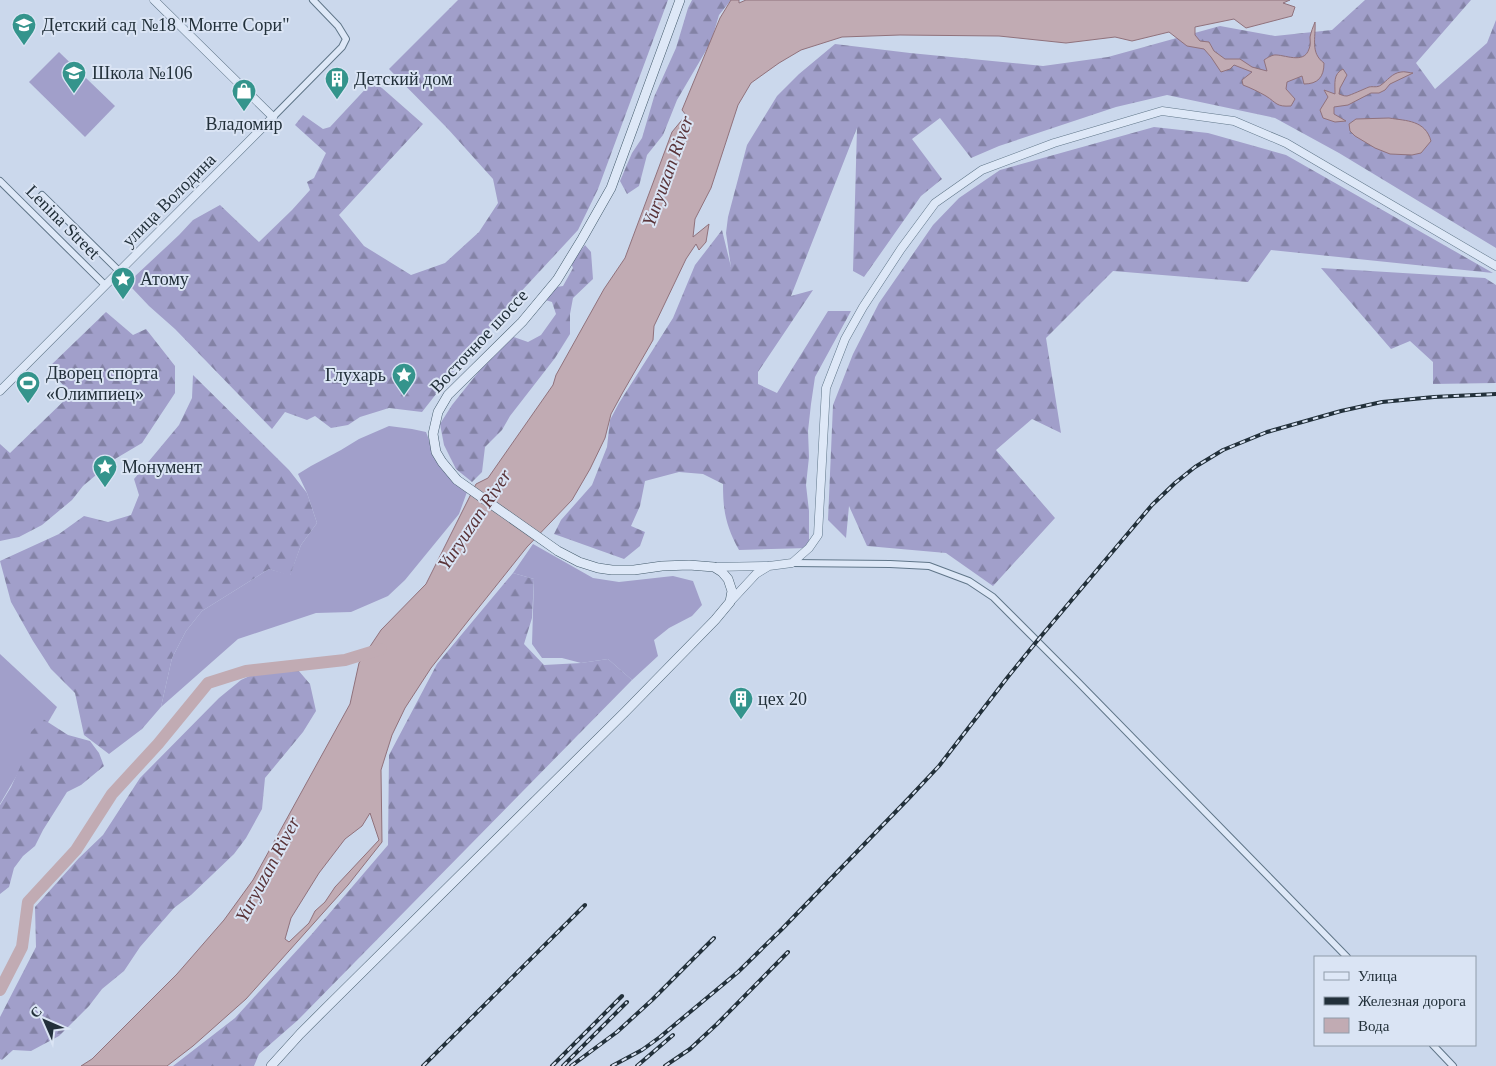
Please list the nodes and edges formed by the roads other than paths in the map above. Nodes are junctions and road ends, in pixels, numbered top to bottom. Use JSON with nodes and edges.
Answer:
{"nodes":[{"id":1,"x":154,"y":0,"type":"edge"},
{"id":2,"x":313,"y":0,"type":"edge"},
{"id":3,"x":680,"y":0,"type":"edge"},
{"id":4,"x":273,"y":117,"type":"junction"},
{"id":5,"x":0,"y":181,"type":"edge"},
{"id":6,"x":42,"y":196,"type":"dead end"},
{"id":7,"x":1496,"y":266,"type":"edge"},
{"id":8,"x":119,"y":271,"type":"junction"},
{"id":9,"x":105,"y":285,"type":"junction"},
{"id":10,"x":0,"y":391,"type":"edge"},
{"id":11,"x":792,"y":563,"type":"junction"},
{"id":12,"x":769,"y":566,"type":"junction"},
{"id":13,"x":714,"y":567,"type":"junction"},
{"id":14,"x":730,"y":602,"type":"junction"},
{"id":15,"x":1346,"y":956,"type":"edge"},
{"id":16,"x":1434,"y":1046,"type":"edge"},
{"id":17,"x":271,"y":1066,"type":"edge"},
{"id":18,"x":1454,"y":1066,"type":"edge"}],
"edges":[{"from":1,"to":4,"type":"street"},
{"from":2,"to":4,"type":"street","name":"улица Володина"},
{"from":3,"to":13,"type":"main road","name":"Восточное шоссе"},
{"from":4,"to":8,"type":"street","name":"улица Володина"},
{"from":5,"to":9,"type":"street","name":"Lenina Street"},
{"from":6,"to":8,"type":"street","name":"Lenina Street"},
{"from":7,"to":11,"type":"street"},
{"from":8,"to":9,"type":"street","name":"улица Володина"},
{"from":9,"to":10,"type":"street","name":"улица Володина"},
{"from":11,"to":12,"type":"street","name":"Восточное шоссе"},
{"from":11,"to":15,"type":"street"},
{"from":12,"to":13,"type":"street","name":"Восточное шоссе"},
{"from":12,"to":14,"type":"street"},
{"from":13,"to":14,"type":"main road"},
{"from":14,"to":17,"type":"main road"},
{"from":16,"to":18,"type":"street"}]}
